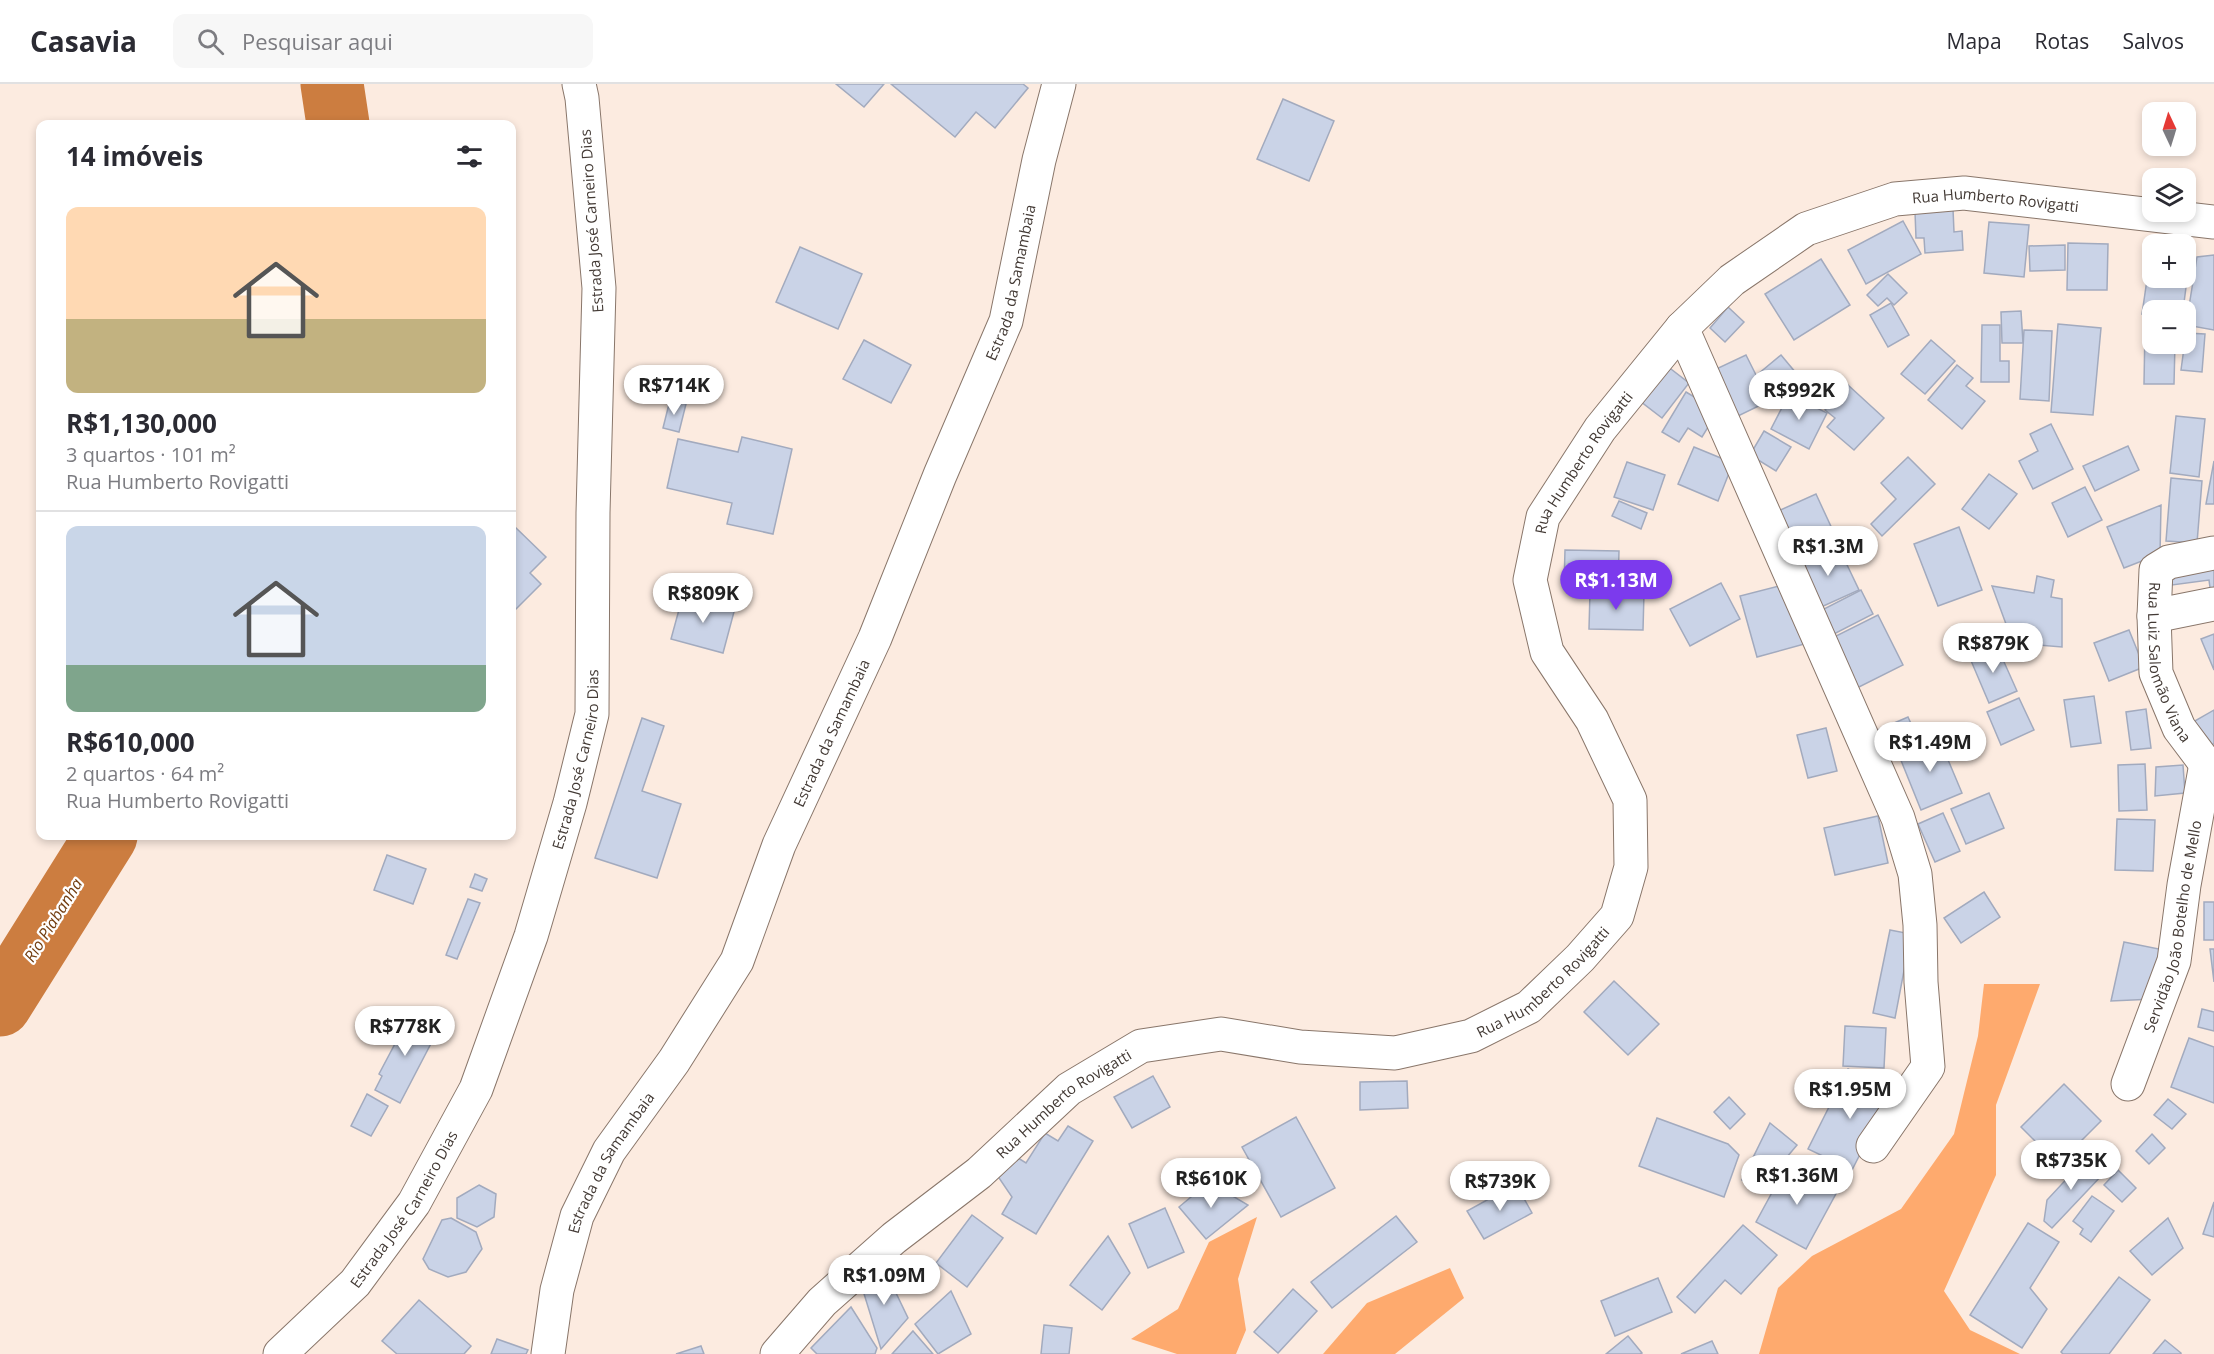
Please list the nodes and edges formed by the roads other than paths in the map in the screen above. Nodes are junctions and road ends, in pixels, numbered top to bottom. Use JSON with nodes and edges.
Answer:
{"nodes":[{"id":1,"x":579,"y":84,"type":"edge"},
{"id":2,"x":1059,"y":84,"type":"edge"},
{"id":3,"x":2214,"y":222,"type":"edge"},
{"id":4,"x":1682,"y":328,"type":"junction"},
{"id":5,"x":2214,"y":553,"type":"edge"},
{"id":6,"x":2214,"y":604,"type":"edge"},
{"id":7,"x":2154,"y":616,"type":"junction"},
{"id":8,"x":2210,"y":765,"type":"edge"},
{"id":9,"x":2128,"y":1084,"type":"dead end"},
{"id":10,"x":1874,"y":1146,"type":"dead end"},
{"id":11,"x":280,"y":1354,"type":"edge"},
{"id":12,"x":548,"y":1354,"type":"edge"},
{"id":13,"x":777,"y":1354,"type":"edge"}],
"edges":[{"from":1,"to":11,"type":"street","name":"Estrada José Carneiro Dias"},
{"from":2,"to":12,"type":"street","name":"Estrada da Samambaia"},
{"from":3,"to":4,"type":"street","name":"Rua Humberto Rovigatti"},
{"from":4,"to":10,"type":"street"},
{"from":4,"to":13,"type":"street","name":"Rua Humberto Rovigatti"},
{"from":5,"to":7,"type":"street","name":"Rua Luiz Salomão Viana"},
{"from":6,"to":7,"type":"street"},
{"from":7,"to":8,"type":"street","name":"Rua Luiz Salomão Viana"},
{"from":8,"to":9,"type":"street","name":"Servidão João Botelho de Mello"}]}
